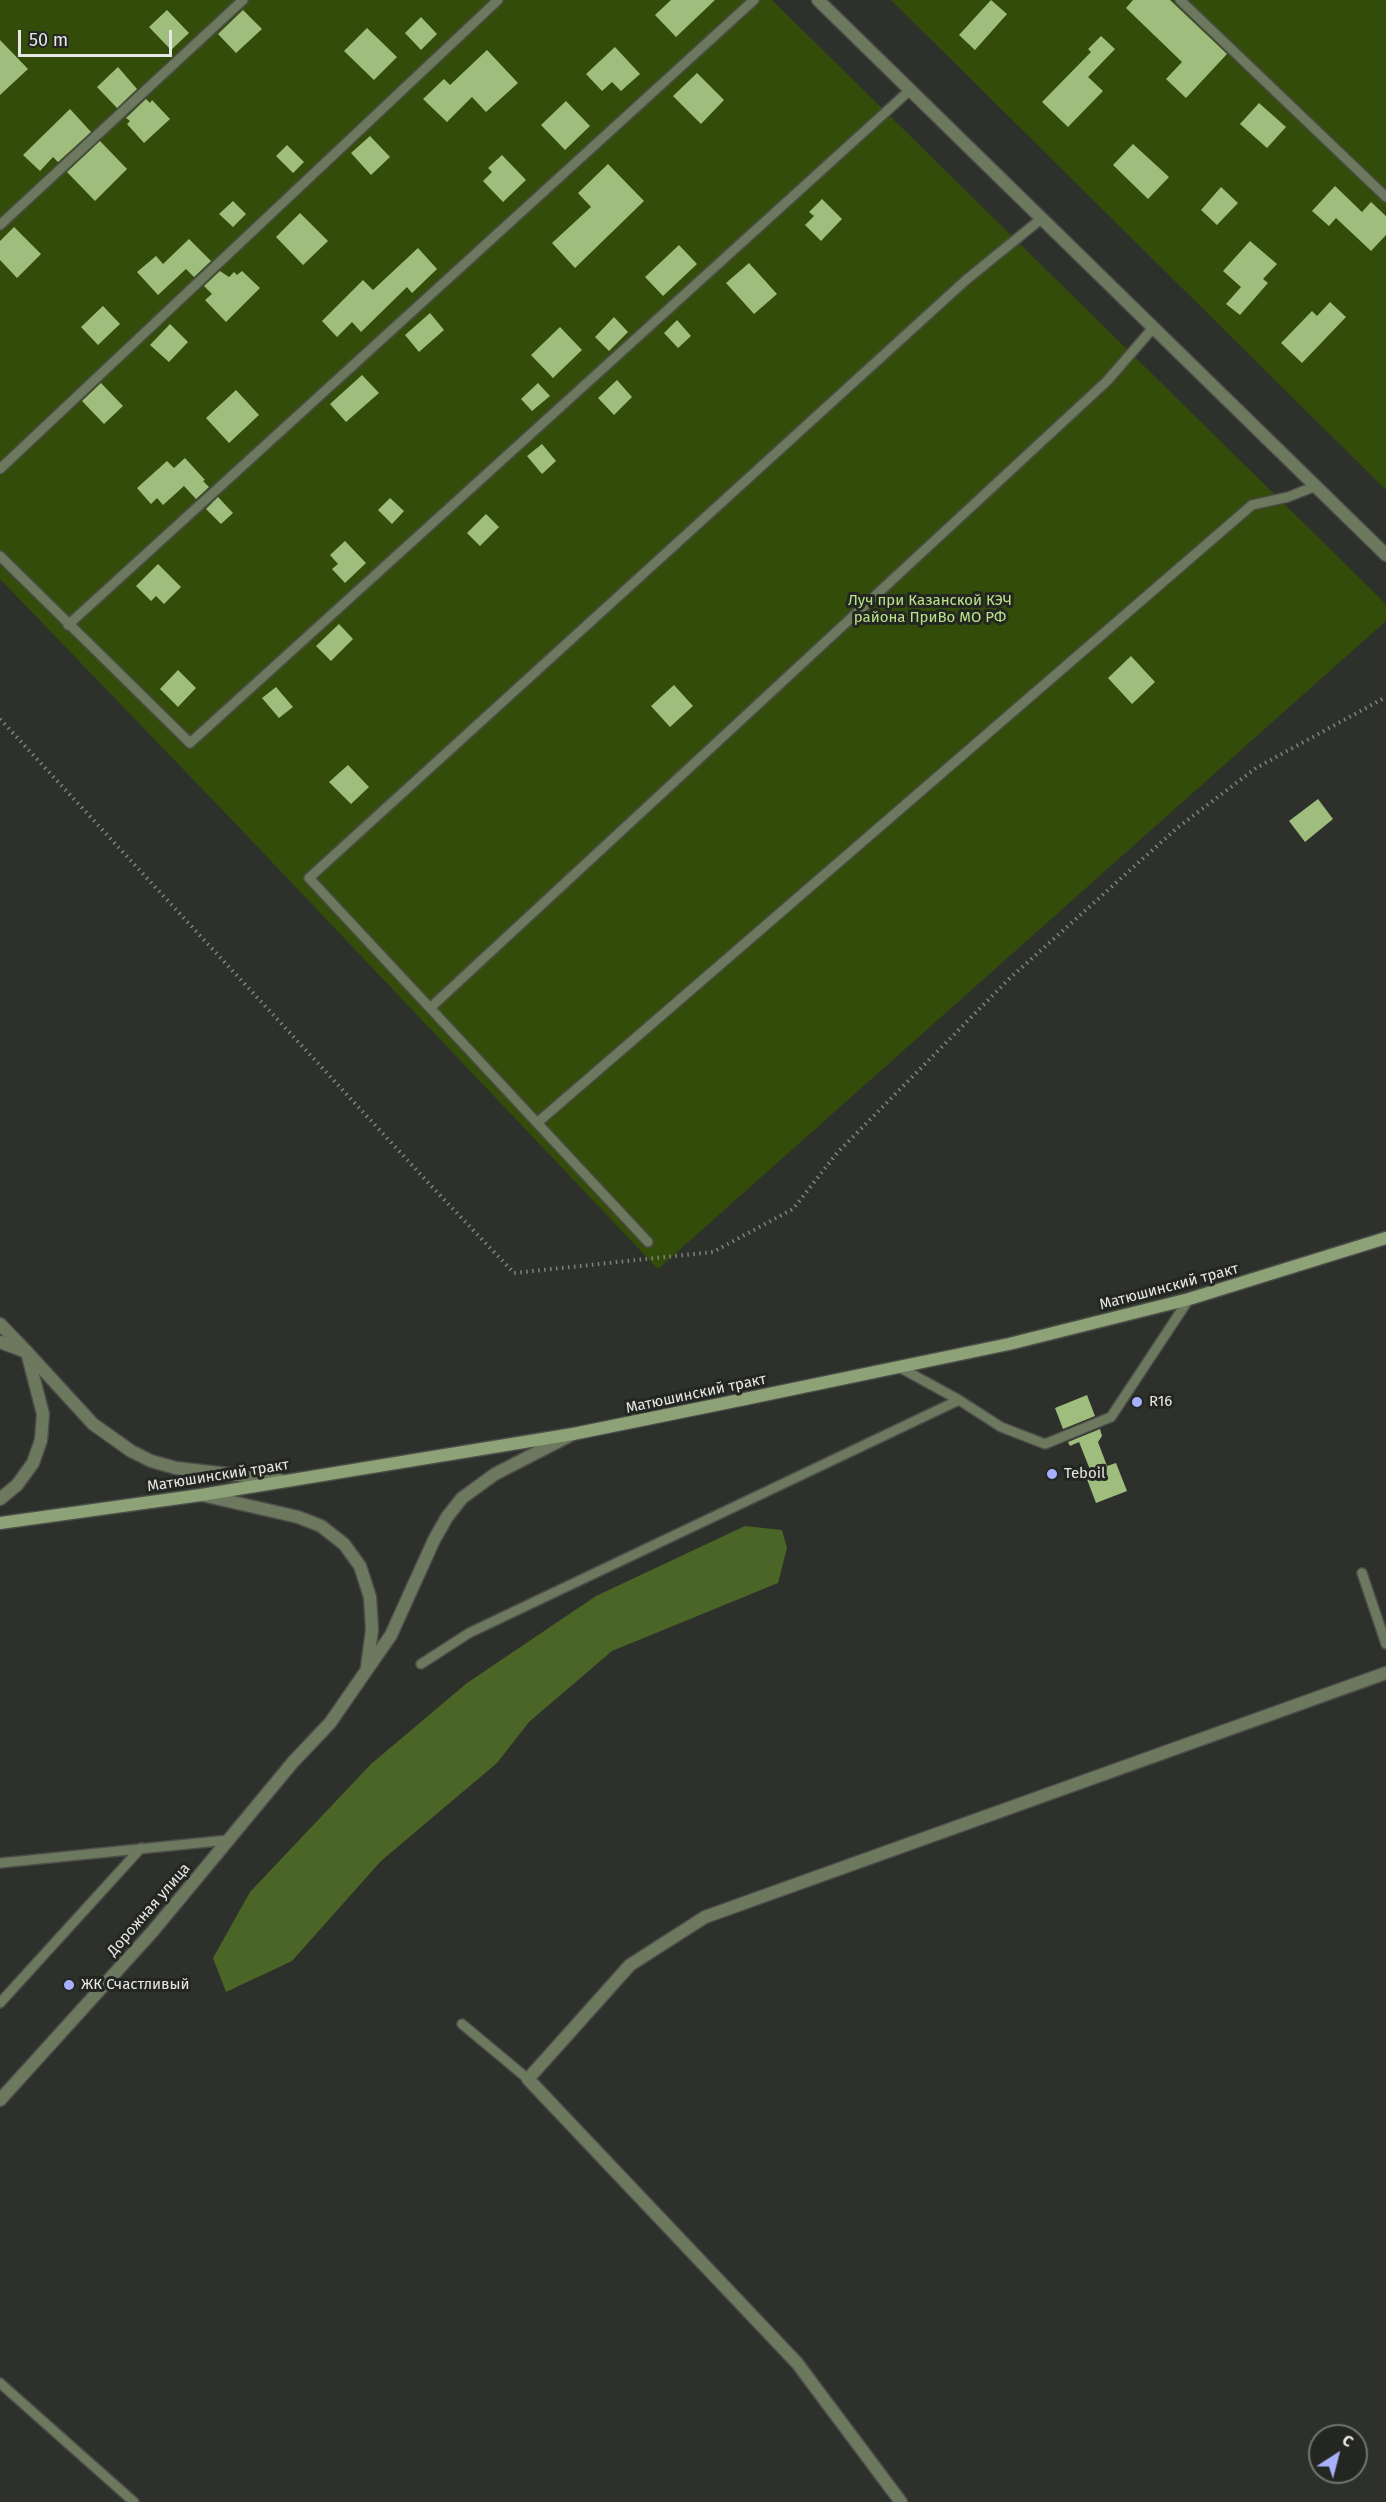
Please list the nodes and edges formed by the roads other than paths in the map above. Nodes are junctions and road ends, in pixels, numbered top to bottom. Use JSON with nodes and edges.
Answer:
{"nodes":[{"id":1,"x":243,"y":0,"type":"edge"},
{"id":2,"x":498,"y":0,"type":"edge"},
{"id":3,"x":754,"y":0,"type":"edge"},
{"id":4,"x":818,"y":0,"type":"edge"},
{"id":5,"x":1180,"y":0,"type":"edge"},
{"id":6,"x":910,"y":90,"type":"junction"},
{"id":7,"x":1386,"y":197,"type":"edge"},
{"id":8,"x":1041,"y":219,"type":"junction"},
{"id":9,"x":0,"y":225,"type":"edge"},
{"id":10,"x":1153,"y":328,"type":"junction"},
{"id":11,"x":0,"y":469,"type":"edge"},
{"id":12,"x":1316,"y":486,"type":"junction"},
{"id":13,"x":1386,"y":555,"type":"edge"},
{"id":14,"x":0,"y":556,"type":"edge"},
{"id":15,"x":68,"y":626,"type":"junction"},
{"id":16,"x":430,"y":1008,"type":"junction"},
{"id":17,"x":537,"y":1123,"type":"junction"},
{"id":18,"x":1386,"y":1238,"type":"edge"},
{"id":19,"x":648,"y":1242,"type":"dead end"},
{"id":20,"x":1189,"y":1299,"type":"junction"},
{"id":21,"x":0,"y":1324,"type":"edge"},
{"id":22,"x":0,"y":1342,"type":"edge"},
{"id":23,"x":27,"y":1352,"type":"junction"},
{"id":24,"x":899,"y":1367,"type":"junction"},
{"id":25,"x":959,"y":1400,"type":"junction"},
{"id":26,"x":573,"y":1434,"type":"junction"},
{"id":27,"x":287,"y":1481,"type":"junction"},
{"id":28,"x":201,"y":1495,"type":"junction"},
{"id":29,"x":0,"y":1499,"type":"edge"},
{"id":30,"x":0,"y":1523,"type":"edge"},
{"id":31,"x":1362,"y":1573,"type":"dead end"},
{"id":32,"x":1386,"y":1644,"type":"edge"},
{"id":33,"x":421,"y":1664,"type":"dead end"},
{"id":34,"x":366,"y":1669,"type":"junction"},
{"id":35,"x":1386,"y":1674,"type":"edge"},
{"id":36,"x":228,"y":1840,"type":"junction"},
{"id":37,"x":141,"y":1848,"type":"junction"},
{"id":38,"x":0,"y":1863,"type":"edge"},
{"id":39,"x":0,"y":2003,"type":"edge"},
{"id":40,"x":462,"y":2024,"type":"dead end"},
{"id":41,"x":528,"y":2079,"type":"junction"},
{"id":42,"x":0,"y":2100,"type":"edge"},
{"id":43,"x":0,"y":2383,"type":"edge"},
{"id":44,"x":134,"y":2502,"type":"edge"},
{"id":45,"x":900,"y":2502,"type":"edge"}],
"edges":[{"from":1,"to":9,"type":"lane"},
{"from":2,"to":11,"type":"lane"},
{"from":3,"to":15,"type":"lane"},
{"from":4,"to":6,"type":"street"},
{"from":5,"to":7,"type":"lane"},
{"from":6,"to":8,"type":"street"},
{"from":6,"to":15,"type":"lane"},
{"from":8,"to":10,"type":"street"},
{"from":8,"to":16,"type":"lane"},
{"from":10,"to":12,"type":"street"},
{"from":10,"to":16,"type":"lane"},
{"from":12,"to":13,"type":"street"},
{"from":12,"to":17,"type":"lane"},
{"from":14,"to":15,"type":"lane"},
{"from":16,"to":17,"type":"lane"},
{"from":17,"to":19,"type":"lane"},
{"from":18,"to":20,"type":"main road","name":"Матюшинский тракт"},
{"from":20,"to":24,"type":"main road","name":"Матюшинский тракт"},
{"from":20,"to":25,"type":"lane"},
{"from":21,"to":23,"type":"street"},
{"from":22,"to":23,"type":"street"},
{"from":23,"to":27,"type":"street"},
{"from":23,"to":29,"type":"street"},
{"from":24,"to":25,"type":"lane"},
{"from":24,"to":26,"type":"main road","name":"Матюшинский тракт"},
{"from":25,"to":33,"type":"lane"},
{"from":26,"to":27,"type":"main road","name":"Матюшинский тракт"},
{"from":26,"to":34,"type":"street","name":"Дорожная улица"},
{"from":27,"to":28,"type":"main road","name":"Матюшинский тракт"},
{"from":28,"to":30,"type":"main road","name":"Матюшинский тракт"},
{"from":28,"to":34,"type":"street"},
{"from":31,"to":32,"type":"lane"},
{"from":34,"to":36,"type":"street","name":"Дорожная улица"},
{"from":35,"to":41,"type":"street"},
{"from":36,"to":37,"type":"lane"},
{"from":36,"to":42,"type":"street","name":"Дорожная улица"},
{"from":37,"to":38,"type":"lane"},
{"from":37,"to":39,"type":"lane"},
{"from":40,"to":41,"type":"lane"},
{"from":41,"to":45,"type":"street"},
{"from":43,"to":44,"type":"lane"}]}
